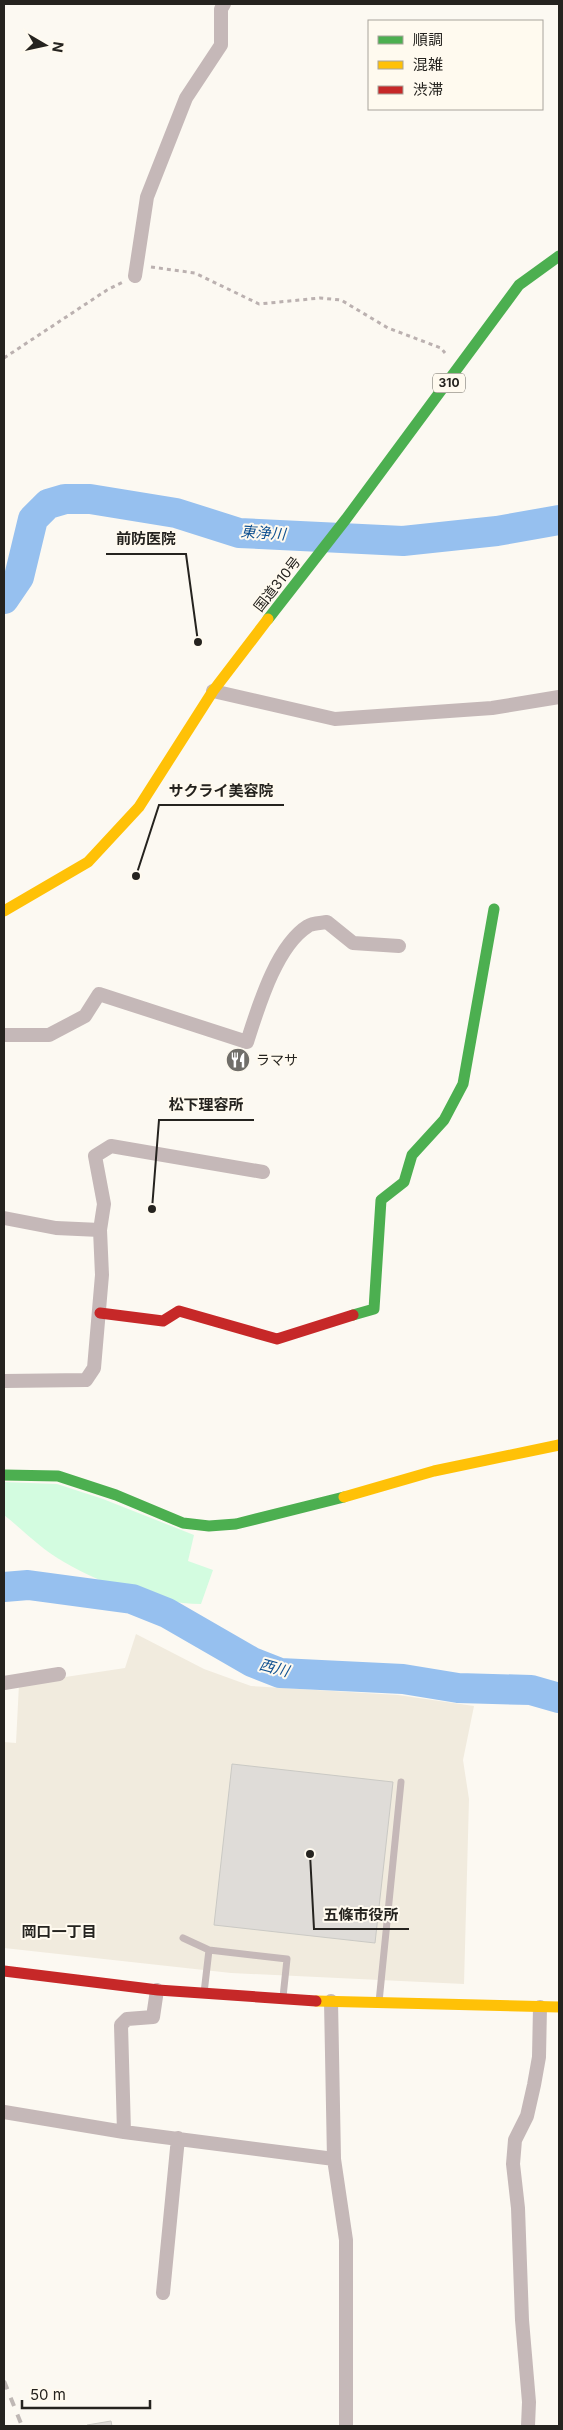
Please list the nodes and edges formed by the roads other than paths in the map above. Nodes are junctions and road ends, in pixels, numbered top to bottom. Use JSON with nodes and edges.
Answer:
{"nodes":[{"id":1,"x":224,"y":4,"type":"edge"},
{"id":2,"x":559,"y":256,"type":"edge"},
{"id":3,"x":135,"y":276,"type":"road end"},
{"id":4,"x":213,"y":691,"type":"junction"},
{"id":5,"x":559,"y":697,"type":"edge"},
{"id":6,"x":494,"y":909,"type":"dead end"},
{"id":7,"x":4,"y":912,"type":"edge"},
{"id":8,"x":399,"y":946,"type":"dead end"},
{"id":9,"x":4,"y":1035,"type":"edge"},
{"id":10,"x":263,"y":1172,"type":"dead end"},
{"id":11,"x":4,"y":1218,"type":"edge"},
{"id":12,"x":100,"y":1230,"type":"junction"},
{"id":13,"x":100,"y":1313,"type":"junction"},
{"id":14,"x":4,"y":1381,"type":"edge"},
{"id":15,"x":559,"y":1445,"type":"edge"},
{"id":16,"x":4,"y":1475,"type":"edge"},
{"id":17,"x":59,"y":1674,"type":"dead end"},
{"id":18,"x":4,"y":1684,"type":"edge"},
{"id":19,"x":401,"y":1782,"type":"dead end"},
{"id":20,"x":183,"y":1938,"type":"dead end"},
{"id":21,"x":209,"y":1950,"type":"junction"},
{"id":22,"x":4,"y":1971,"type":"edge"},
{"id":23,"x":156,"y":1990,"type":"junction"},
{"id":24,"x":204,"y":1993,"type":"junction"},
{"id":25,"x":283,"y":1998,"type":"junction"},
{"id":26,"x":331,"y":2001,"type":"junction"},
{"id":27,"x":379,"y":2003,"type":"junction"},
{"id":28,"x":540,"y":2007,"type":"junction"},
{"id":29,"x":559,"y":2007,"type":"edge"},
{"id":30,"x":4,"y":2112,"type":"edge"},
{"id":31,"x":124,"y":2132,"type":"junction"},
{"id":32,"x":178,"y":2138,"type":"junction"},
{"id":33,"x":334,"y":2159,"type":"junction"},
{"id":34,"x":163,"y":2293,"type":"dead end"},
{"id":35,"x":346,"y":2426,"type":"edge"},
{"id":36,"x":528,"y":2426,"type":"edge"}],
"edges":[{"from":1,"to":3,"type":"street"},
{"from":2,"to":4,"type":"main road","name":"国道310号","number":"310"},
{"from":4,"to":5,"type":"street"},
{"from":4,"to":7,"type":"main road","name":"国道310号","number":"310"},
{"from":6,"to":13,"type":"main road"},
{"from":8,"to":9,"type":"street"},
{"from":10,"to":12,"type":"street"},
{"from":11,"to":12,"type":"street"},
{"from":12,"to":13,"type":"street"},
{"from":13,"to":14,"type":"street"},
{"from":15,"to":16,"type":"main road"},
{"from":17,"to":18,"type":"street"},
{"from":19,"to":27,"type":"lane"},
{"from":20,"to":21,"type":"lane"},
{"from":21,"to":24,"type":"lane"},
{"from":21,"to":25,"type":"lane"},
{"from":22,"to":23,"type":"main road"},
{"from":23,"to":24,"type":"main road"},
{"from":23,"to":31,"type":"street"},
{"from":24,"to":25,"type":"main road"},
{"from":25,"to":26,"type":"main road"},
{"from":26,"to":27,"type":"main road"},
{"from":26,"to":33,"type":"street"},
{"from":27,"to":28,"type":"main road"},
{"from":28,"to":29,"type":"main road"},
{"from":28,"to":36,"type":"street"},
{"from":30,"to":31,"type":"street"},
{"from":31,"to":32,"type":"street"},
{"from":32,"to":33,"type":"street"},
{"from":32,"to":34,"type":"street"},
{"from":33,"to":35,"type":"street"}]}
